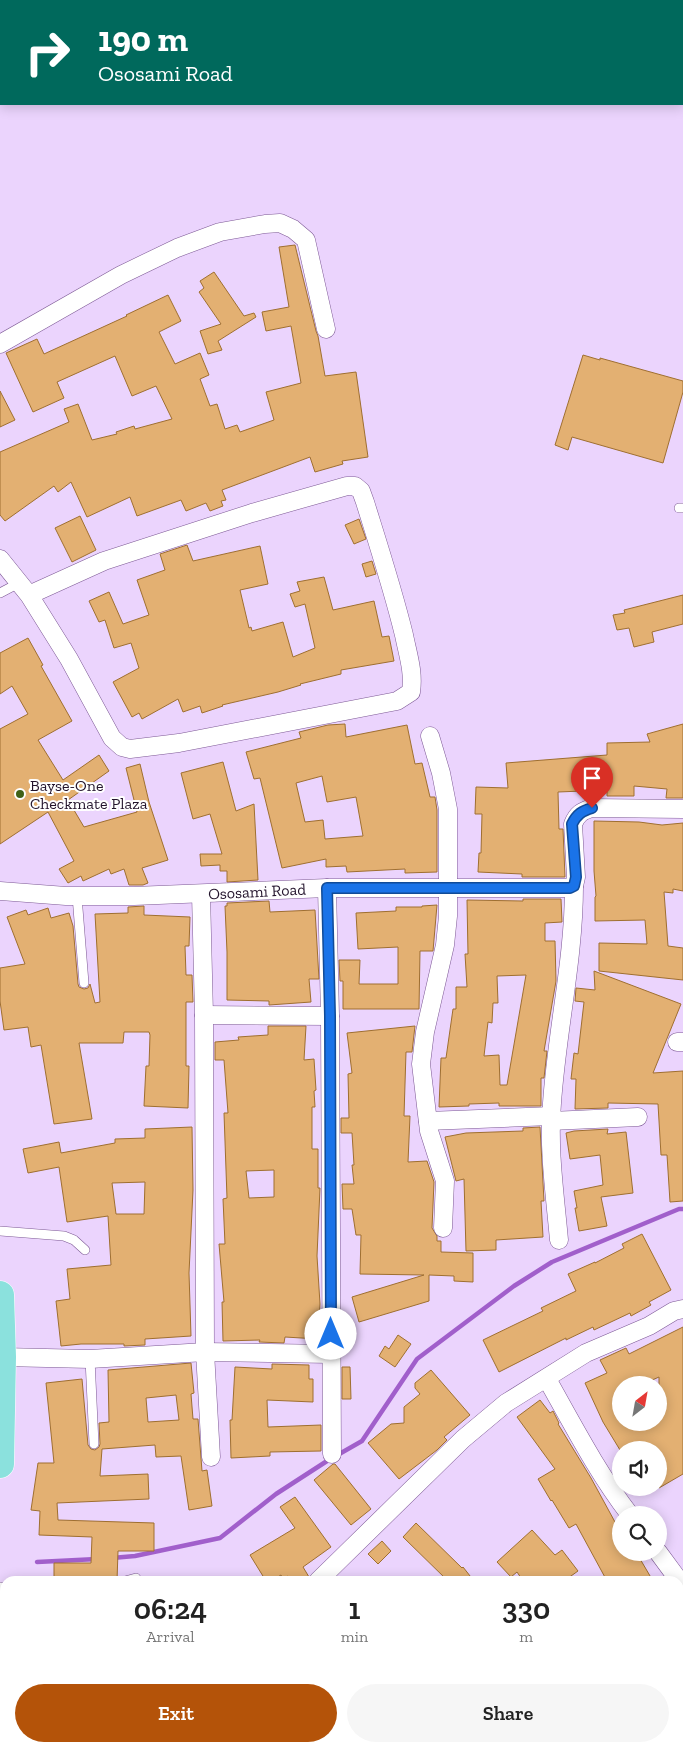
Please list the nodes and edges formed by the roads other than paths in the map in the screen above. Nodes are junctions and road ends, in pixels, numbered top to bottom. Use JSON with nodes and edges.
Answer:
{"nodes":[{"id":1,"x":326,"y":329,"type":"dead end"},
{"id":2,"x":0,"y":344,"type":"edge"},
{"id":3,"x":0,"y":559,"type":"edge"},
{"id":4,"x":24,"y":589,"type":"junction"},
{"id":5,"x":0,"y":593,"type":"edge"},
{"id":6,"x":430,"y":736,"type":"dead end"},
{"id":7,"x":683,"y":809,"type":"edge"},
{"id":8,"x":574,"y":886,"type":"junction"},
{"id":9,"x":448,"y":887,"type":"junction"},
{"id":10,"x":327,"y":888,"type":"junction"},
{"id":11,"x":0,"y":892,"type":"edge"},
{"id":12,"x":201,"y":894,"type":"junction"},
{"id":13,"x":78,"y":896,"type":"junction"},
{"id":14,"x":84,"y":982,"type":"dead end"},
{"id":15,"x":204,"y":1015,"type":"junction"},
{"id":16,"x":330,"y":1016,"type":"junction"},
{"id":17,"x":551,"y":1118,"type":"junction"},
{"id":18,"x":638,"y":1118,"type":"dead end"},
{"id":19,"x":428,"y":1121,"type":"junction"},
{"id":20,"x":442,"y":1228,"type":"dead end"},
{"id":21,"x":0,"y":1231,"type":"edge"},
{"id":22,"x":559,"y":1240,"type":"dead end"},
{"id":23,"x":85,"y":1250,"type":"dead end"},
{"id":24,"x":0,"y":1295,"type":"edge"},
{"id":25,"x":683,"y":1309,"type":"edge"},
{"id":26,"x":205,"y":1352,"type":"junction"},
{"id":27,"x":331,"y":1354,"type":"junction"},
{"id":28,"x":2,"y":1357,"type":"junction"},
{"id":29,"x":90,"y":1358,"type":"junction"},
{"id":30,"x":547,"y":1379,"type":"junction"},
{"id":31,"x":94,"y":1444,"type":"dead end"},
{"id":32,"x":332,"y":1454,"type":"dead end"},
{"id":33,"x":211,"y":1457,"type":"dead end"},
{"id":34,"x":0,"y":1464,"type":"edge"},
{"id":35,"x":623,"y":1506,"type":"edge"},
{"id":36,"x":665,"y":1561,"type":"edge"},
{"id":37,"x":323,"y":1576,"type":"edge"},
{"id":38,"x":676,"y":1576,"type":"edge"}],
"edges":[{"from":1,"to":2,"type":"street"},
{"from":3,"to":4,"type":"street"},
{"from":4,"to":4,"type":"street"},
{"from":4,"to":5,"type":"lane"},
{"from":6,"to":9,"type":"street"},
{"from":7,"to":8,"type":"street"},
{"from":8,"to":9,"type":"street","name":"Ososami Road"},
{"from":8,"to":17,"type":"street"},
{"from":9,"to":10,"type":"street","name":"Ososami Road"},
{"from":9,"to":19,"type":"street"},
{"from":10,"to":12,"type":"street","name":"Ososami Road"},
{"from":10,"to":16,"type":"street"},
{"from":11,"to":13,"type":"street","name":"Ososami Road"},
{"from":12,"to":13,"type":"street","name":"Ososami Road"},
{"from":12,"to":15,"type":"street"},
{"from":13,"to":14,"type":"lane"},
{"from":15,"to":16,"type":"street"},
{"from":15,"to":26,"type":"street"},
{"from":16,"to":27,"type":"street"},
{"from":17,"to":18,"type":"street"},
{"from":17,"to":19,"type":"street"},
{"from":17,"to":22,"type":"street"},
{"from":19,"to":20,"type":"street"},
{"from":21,"to":23,"type":"lane"},
{"from":24,"to":28,"type":"main road"},
{"from":25,"to":30,"type":"street"},
{"from":26,"to":27,"type":"street"},
{"from":26,"to":29,"type":"street"},
{"from":26,"to":33,"type":"street"},
{"from":27,"to":32,"type":"street"},
{"from":28,"to":29,"type":"street"},
{"from":28,"to":34,"type":"main road"},
{"from":29,"to":31,"type":"lane"},
{"from":30,"to":35,"type":"street"},
{"from":30,"to":37,"type":"street"},
{"from":36,"to":38,"type":"street"}]}
